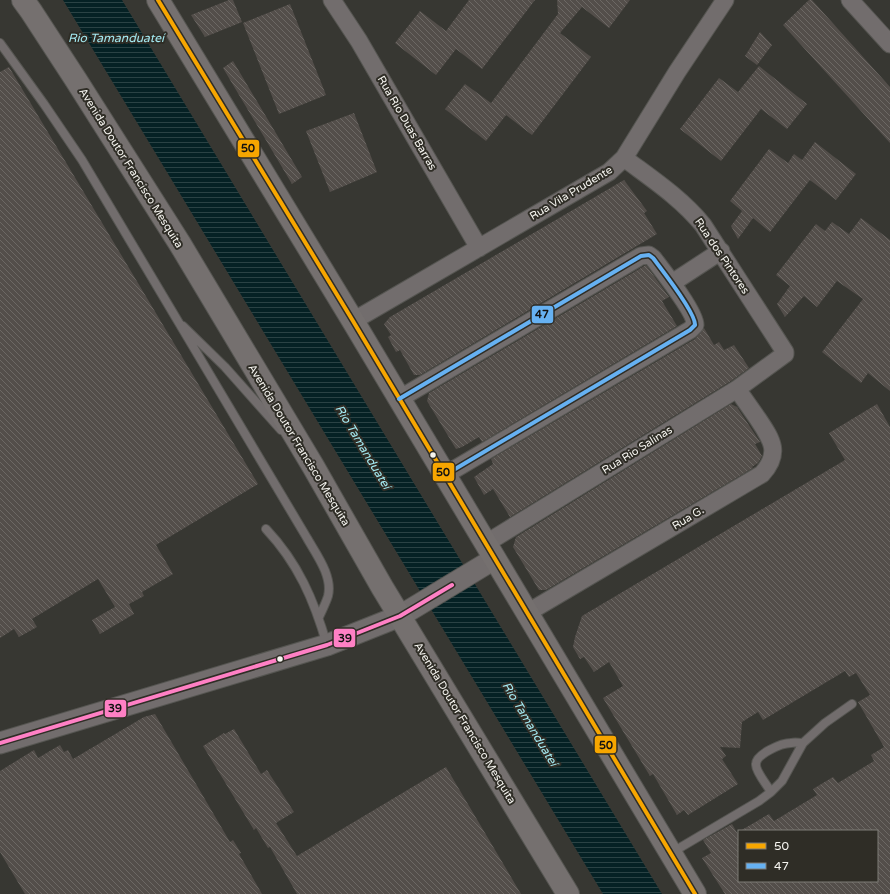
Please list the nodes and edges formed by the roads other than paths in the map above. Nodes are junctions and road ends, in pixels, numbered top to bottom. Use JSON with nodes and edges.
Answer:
{"nodes":[{"id":1,"x":23,"y":0,"type":"edge"},
{"id":2,"x":158,"y":0,"type":"edge"},
{"id":3,"x":332,"y":0,"type":"edge"},
{"id":4,"x":850,"y":0,"type":"edge"},
{"id":5,"x":723,"y":1,"type":"edge"},
{"id":6,"x":0,"y":43,"type":"edge"},
{"id":7,"x":890,"y":44,"type":"edge"},
{"id":8,"x":624,"y":158,"type":"junction"},
{"id":9,"x":479,"y":248,"type":"junction"},
{"id":10,"x":721,"y":251,"type":"junction"},
{"id":11,"x":672,"y":283,"type":"junction"},
{"id":12,"x":175,"y":319,"type":"junction"},
{"id":13,"x":353,"y":321,"type":"junction"},
{"id":14,"x":785,"y":352,"type":"joint"},
{"id":15,"x":738,"y":389,"type":"junction"},
{"id":16,"x":399,"y":399,"type":"junction"},
{"id":17,"x":313,"y":466,"type":"junction"},
{"id":18,"x":445,"y":475,"type":"junction"},
{"id":19,"x":266,"y":529,"type":"dead end"},
{"id":20,"x":486,"y":557,"type":"junction"},
{"id":21,"x":527,"y":613,"type":"junction"},
{"id":22,"x":400,"y":616,"type":"junction"},
{"id":23,"x":319,"y":617,"type":"junction"},
{"id":24,"x":327,"y":645,"type":"junction"},
{"id":25,"x":852,"y":704,"type":"dead end"},
{"id":26,"x":0,"y":743,"type":"edge"},
{"id":27,"x":803,"y":743,"type":"junction"},
{"id":28,"x":771,"y":792,"type":"junction"},
{"id":29,"x":670,"y":853,"type":"junction"},
{"id":30,"x":568,"y":894,"type":"edge"},
{"id":31,"x":695,"y":894,"type":"edge"}],
"edges":[{"from":1,"to":17,"type":"highway","name":"Avenida Doutor Francisco Mesquita"},
{"from":2,"to":13,"type":"highway"},
{"from":3,"to":9,"type":"street","name":"Rua Rio Duas Barras"},
{"from":4,"to":7,"type":"street"},
{"from":5,"to":8,"type":"street","name":"Rua Vila Prudente"},
{"from":6,"to":12,"type":"lane"},
{"from":8,"to":9,"type":"street","name":"Rua Vila Prudente"},
{"from":8,"to":10,"type":"street","name":"Rua dos Pintores"},
{"from":9,"to":13,"type":"street","name":"Rua Vila Prudente"},
{"from":10,"to":11,"type":"street"},
{"from":10,"to":14,"type":"street","name":"Rua dos Pintores"},
{"from":11,"to":16,"type":"street"},
{"from":11,"to":18,"type":"street"},
{"from":12,"to":17,"type":"lane"},
{"from":12,"to":23,"type":"lane"},
{"from":13,"to":16,"type":"highway"},
{"from":14,"to":15,"type":"street","name":"Rua Rio Salinas"},
{"from":15,"to":20,"type":"street","name":"Rua Rio Salinas"},
{"from":15,"to":21,"type":"street","name":"Rua G."},
{"from":16,"to":18,"type":"highway"},
{"from":17,"to":22,"type":"highway","name":"Avenida Doutor Francisco Mesquita"},
{"from":18,"to":20,"type":"highway"},
{"from":19,"to":23,"type":"lane"},
{"from":20,"to":21,"type":"highway"},
{"from":20,"to":22,"type":"street"},
{"from":21,"to":29,"type":"highway"},
{"from":22,"to":24,"type":"street"},
{"from":22,"to":30,"type":"highway","name":"Avenida Doutor Francisco Mesquita"},
{"from":23,"to":24,"type":"lane"},
{"from":24,"to":26,"type":"street"},
{"from":25,"to":27,"type":"lane"},
{"from":27,"to":28,"type":"lane"},
{"from":27,"to":28,"type":"lane"},
{"from":28,"to":29,"type":"lane"},
{"from":29,"to":31,"type":"highway"}]}
